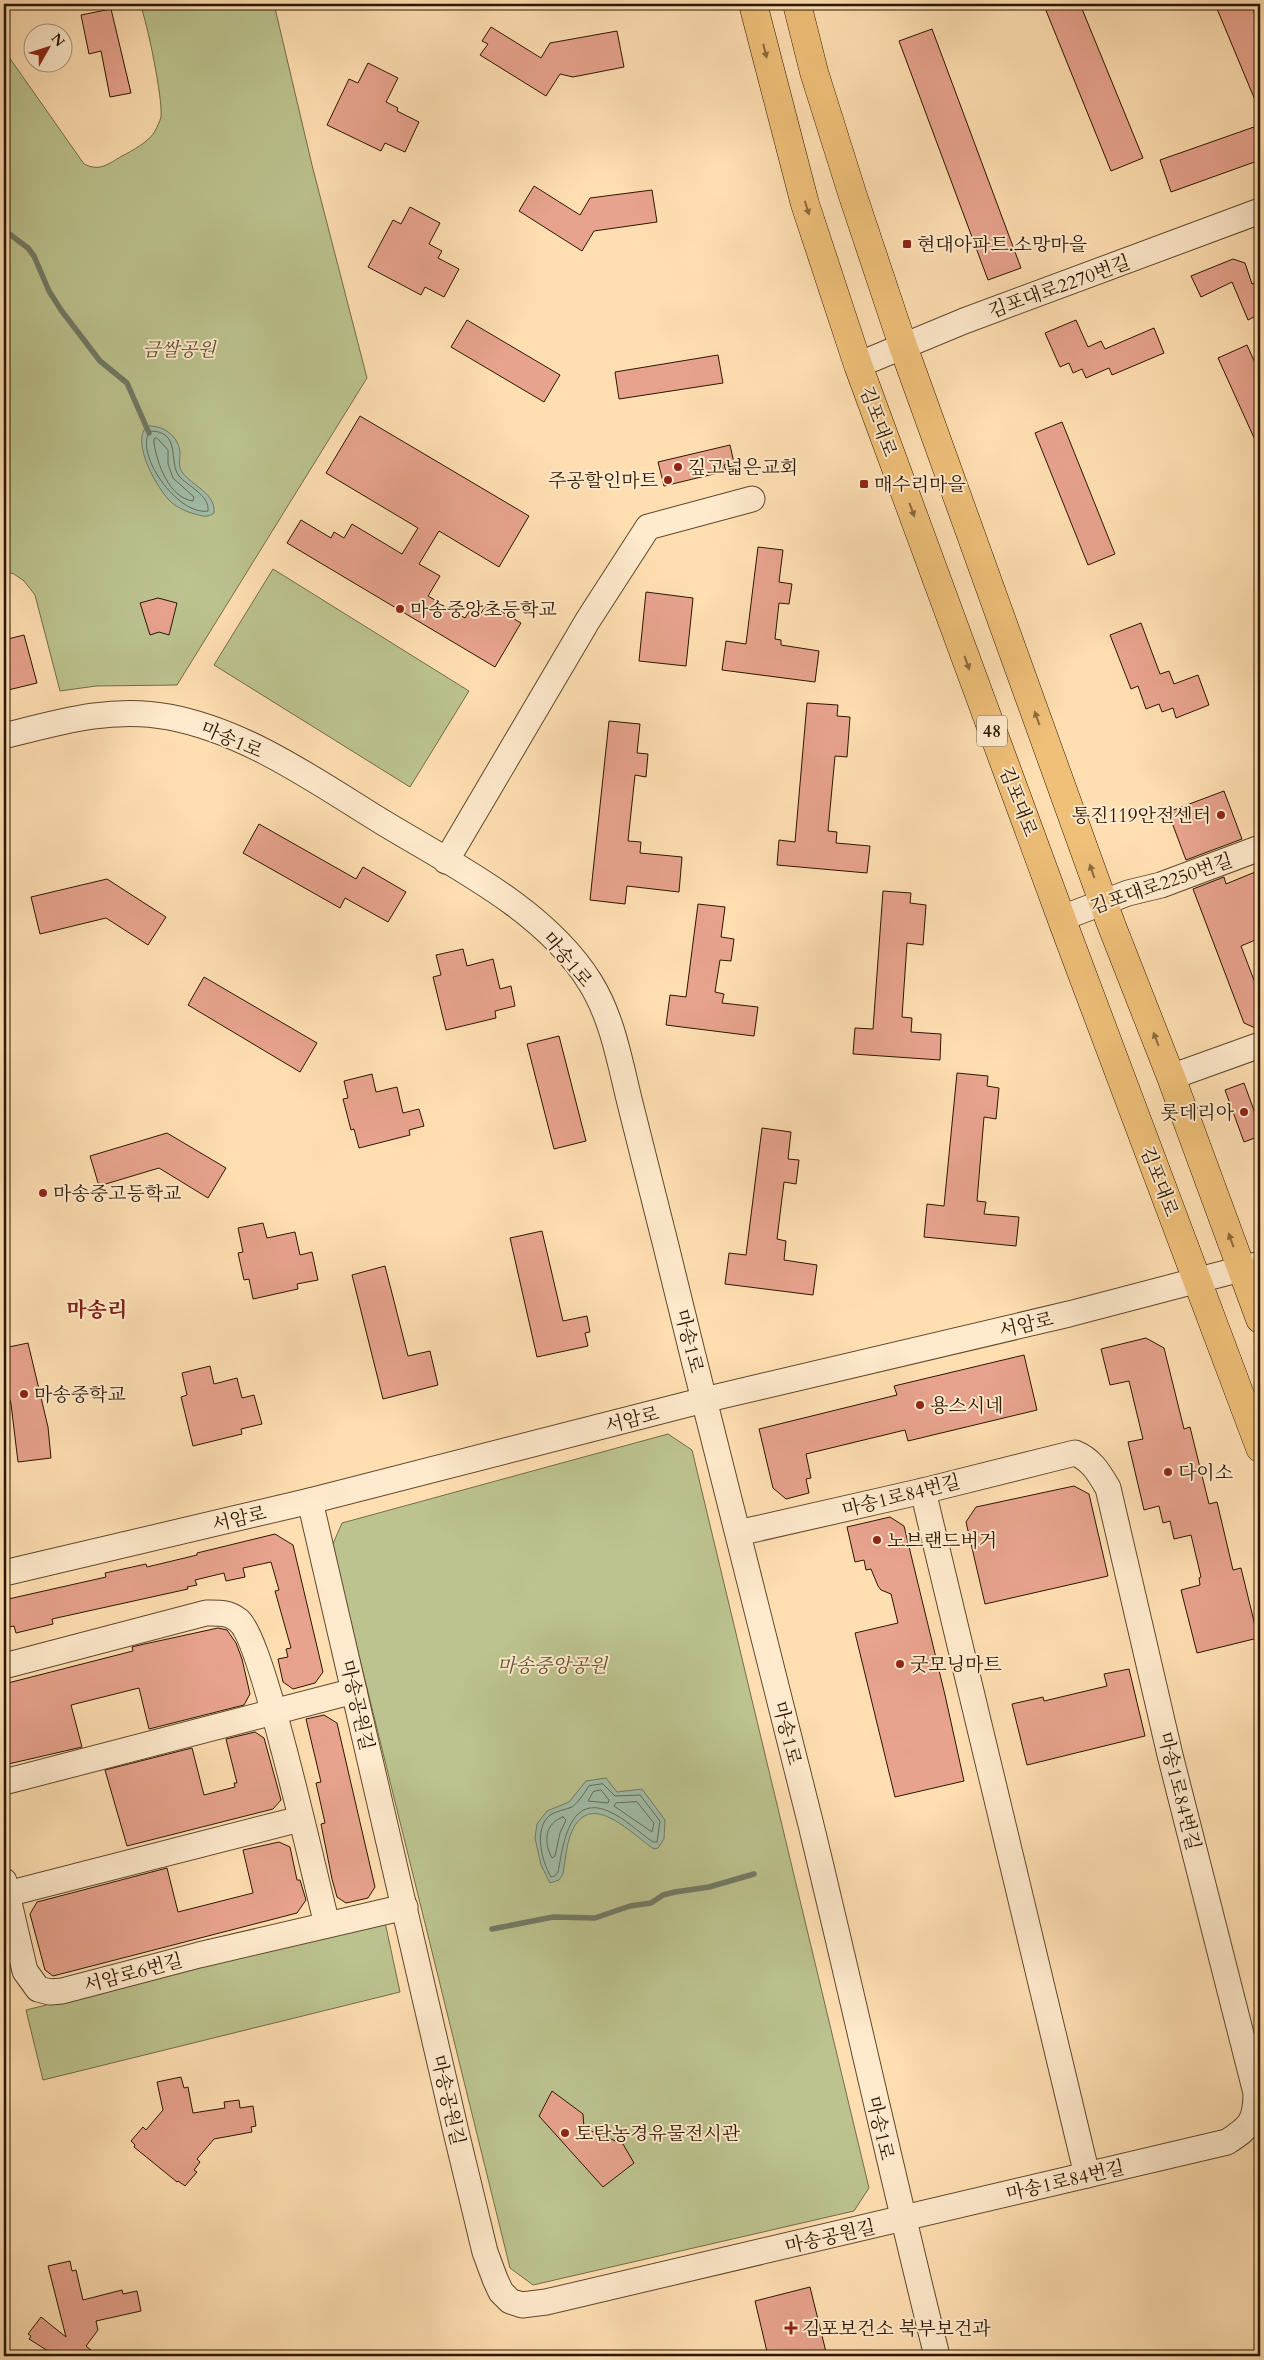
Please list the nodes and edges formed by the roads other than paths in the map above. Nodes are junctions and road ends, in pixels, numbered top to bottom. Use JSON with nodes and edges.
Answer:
{"nodes":[{"id":1,"x":753,"y":4,"type":"edge"},
{"id":2,"x":797,"y":4,"type":"edge"},
{"id":3,"x":1260,"y":211,"type":"edge"},
{"id":4,"x":904,"y":346,"type":"junction"},
{"id":5,"x":858,"y":365,"type":"junction"},
{"id":6,"x":752,"y":499,"type":"dead end"},
{"id":7,"x":4,"y":736,"type":"edge"},
{"id":8,"x":1260,"y":848,"type":"edge"},
{"id":9,"x":446,"y":860,"type":"junction"},
{"id":10,"x":1103,"y":902,"type":"junction"},
{"id":11,"x":1062,"y":918,"type":"junction"},
{"id":12,"x":1260,"y":1045,"type":"edge"},
{"id":13,"x":1171,"y":1077,"type":"junction"},
{"id":14,"x":1251,"y":1266,"type":"edge"},
{"id":15,"x":1198,"y":1281,"type":"junction"},
{"id":16,"x":1260,"y":1319,"type":"edge"},
{"id":17,"x":704,"y":1400,"type":"junction"},
{"id":18,"x":1260,"y":1448,"type":"edge"},
{"id":19,"x":923,"y":1491,"type":"junction"},
{"id":20,"x":310,"y":1501,"type":"junction"},
{"id":21,"x":738,"y":1533,"type":"junction"},
{"id":22,"x":4,"y":1573,"type":"edge"},
{"id":23,"x":4,"y":1666,"type":"edge"},
{"id":24,"x":354,"y":1691,"type":"junction"},
{"id":25,"x":273,"y":1712,"type":"junction"},
{"id":26,"x":4,"y":1782,"type":"edge"},
{"id":27,"x":300,"y":1819,"type":"junction"},
{"id":28,"x":6,"y":1888,"type":"edge"},
{"id":29,"x":404,"y":1907,"type":"junction"},
{"id":30,"x":327,"y":1924,"type":"junction"},
{"id":31,"x":1087,"y":2175,"type":"junction"},
{"id":32,"x":902,"y":2219,"type":"junction"},
{"id":33,"x":937,"y":2356,"type":"edge"}],
"edges":[{"from":1,"to":5,"type":"main road","name":"김포대로","number":"48","one_way":true},
{"from":2,"to":4,"type":"main road","number":"48"},
{"from":3,"to":4,"type":"street","name":"김포대로2270번길"},
{"from":4,"to":5,"type":"street","name":"김포대로2270번길"},
{"from":10,"to":4,"type":"main road","number":"48","one_way":true},
{"from":5,"to":11,"type":"main road","name":"김포대로","number":"48","one_way":true},
{"from":6,"to":9,"type":"street"},
{"from":7,"to":9,"type":"street","name":"마송1로"},
{"from":8,"to":10,"type":"street","name":"김포대로2250번길"},
{"from":9,"to":17,"type":"street","name":"마송1로"},
{"from":10,"to":11,"type":"street","name":"김포대로2250번길"},
{"from":13,"to":10,"type":"main road","number":"48","one_way":true},
{"from":11,"to":15,"type":"main road","name":"김포대로","number":"48"},
{"from":12,"to":13,"type":"street"},
{"from":14,"to":13,"type":"main road","number":"48","one_way":true},
{"from":14,"to":15,"type":"street","name":"서암로"},
{"from":14,"to":16,"type":"main road","number":"48"},
{"from":15,"to":17,"type":"street","name":"서암로"},
{"from":15,"to":18,"type":"main road","name":"김포대로","number":"48"},
{"from":17,"to":20,"type":"street","name":"서암로"},
{"from":17,"to":21,"type":"street","name":"마송1로"},
{"from":19,"to":21,"type":"street","name":"마송1로84번길"},
{"from":19,"to":31,"type":"street"},
{"from":19,"to":31,"type":"street","name":"마송1로84번길"},
{"from":20,"to":22,"type":"street","name":"서암로"},
{"from":20,"to":24,"type":"street","name":"마송공원길"},
{"from":21,"to":32,"type":"street","name":"마송1로"},
{"from":23,"to":25,"type":"street"},
{"from":24,"to":25,"type":"street"},
{"from":24,"to":29,"type":"street","name":"마송공원길"},
{"from":25,"to":26,"type":"street"},
{"from":25,"to":27,"type":"street"},
{"from":27,"to":28,"type":"street","name":"서암로6번길"},
{"from":27,"to":30,"type":"street"},
{"from":28,"to":30,"type":"street","name":"서암로6번길"},
{"from":29,"to":30,"type":"street","name":"서암로6번길"},
{"from":29,"to":32,"type":"street","name":"마송공원길"},
{"from":31,"to":32,"type":"street","name":"마송1로84번길"},
{"from":32,"to":33,"type":"street","name":"마송1로"}]}
